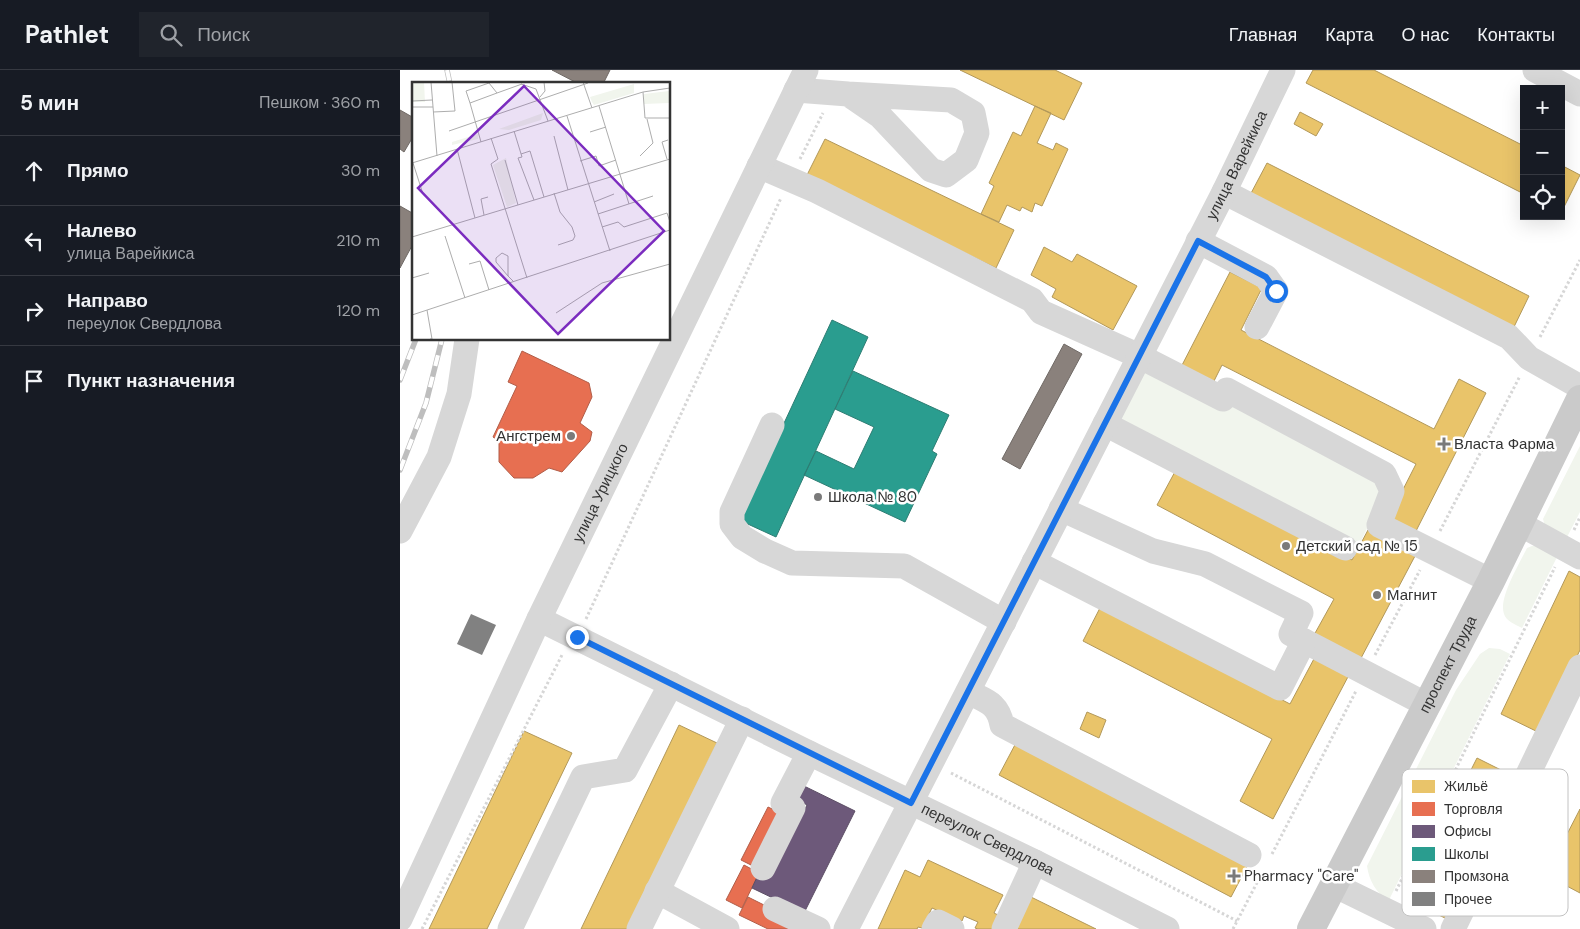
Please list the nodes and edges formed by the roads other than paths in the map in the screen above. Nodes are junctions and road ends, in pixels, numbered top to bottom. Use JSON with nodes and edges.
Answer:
{"nodes":[{"id":1,"x":1283,"y":70,"type":"edge"},
{"id":2,"x":1535,"y":70,"type":"edge"},
{"id":3,"x":801,"y":80,"type":"edge"},
{"id":4,"x":841,"y":93,"type":"junction"},
{"id":5,"x":1580,"y":94,"type":"edge"},
{"id":6,"x":760,"y":166,"type":"junction"},
{"id":7,"x":1224,"y":192,"type":"junction"},
{"id":8,"x":1198,"y":241,"type":"junction"},
{"id":9,"x":1257,"y":327,"type":"dead end"},
{"id":10,"x":468,"y":340,"type":"edge"},
{"id":11,"x":1139,"y":356,"type":"junction"},
{"id":12,"x":1580,"y":387,"type":"edge"},
{"id":13,"x":1580,"y":399,"type":"edge"},
{"id":14,"x":1105,"y":424,"type":"junction"},
{"id":15,"x":772,"y":425,"type":"dead end"},
{"id":16,"x":1061,"y":509,"type":"junction"},
{"id":17,"x":1518,"y":524,"type":"junction"},
{"id":18,"x":400,"y":531,"type":"edge"},
{"id":19,"x":1346,"y":548,"type":"dead end"},
{"id":20,"x":1572,"y":553,"type":"edge"},
{"id":21,"x":1034,"y":562,"type":"junction"},
{"id":22,"x":1491,"y":581,"type":"junction"},
{"id":23,"x":539,"y":619,"type":"junction"},
{"id":24,"x":1004,"y":622,"type":"junction"},
{"id":25,"x":1304,"y":641,"type":"junction"},
{"id":26,"x":1580,"y":667,"type":"edge"},
{"id":27,"x":671,"y":684,"type":"junction"},
{"id":28,"x":968,"y":692,"type":"junction"},
{"id":29,"x":1426,"y":705,"type":"junction"},
{"id":30,"x":742,"y":719,"type":"junction"},
{"id":31,"x":809,"y":754,"type":"junction"},
{"id":32,"x":1531,"y":769,"type":"edge"},
{"id":33,"x":911,"y":803,"type":"junction"},
{"id":34,"x":1261,"y":860,"type":"road end"},
{"id":35,"x":1036,"y":862,"type":"junction"},
{"id":36,"x":762,"y":868,"type":"dead end"},
{"id":37,"x":1334,"y":885,"type":"junction"},
{"id":38,"x":657,"y":891,"type":"junction"},
{"id":39,"x":775,"y":909,"type":"dead end"},
{"id":40,"x":1459,"y":916,"type":"edge"},
{"id":41,"x":400,"y":919,"type":"edge"},
{"id":42,"x":510,"y":929,"type":"edge"},
{"id":43,"x":638,"y":929,"type":"edge"},
{"id":44,"x":727,"y":929,"type":"edge"},
{"id":45,"x":818,"y":929,"type":"edge"},
{"id":46,"x":846,"y":929,"type":"edge"},
{"id":47,"x":934,"y":929,"type":"edge"},
{"id":48,"x":952,"y":929,"type":"edge"},
{"id":49,"x":1004,"y":929,"type":"edge"},
{"id":50,"x":1168,"y":929,"type":"edge"},
{"id":51,"x":1311,"y":929,"type":"edge"},
{"id":52,"x":1424,"y":929,"type":"edge"},
{"id":53,"x":1453,"y":929,"type":"edge"}],
"edges":[{"from":1,"to":7,"type":"street","name":"улица Варейкиса"},
{"from":2,"to":5,"type":"street"},
{"from":3,"to":4,"type":"street"},
{"from":3,"to":6,"type":"street","name":"улица Урицкого"},
{"from":4,"to":4,"type":"street"},
{"from":6,"to":11,"type":"street"},
{"from":6,"to":23,"type":"street","name":"улица Урицкого"},
{"from":7,"to":8,"type":"street","name":"улица Варейкиса"},
{"from":7,"to":12,"type":"street"},
{"from":8,"to":9,"type":"street"},
{"from":8,"to":11,"type":"street","name":"улица Варейкиса"},
{"from":10,"to":18,"type":"street"},
{"from":11,"to":14,"type":"street","name":"улица Варейкиса"},
{"from":11,"to":22,"type":"street"},
{"from":13,"to":17,"type":"main road","name":"проспект Труда"},
{"from":14,"to":16,"type":"street","name":"улица Варейкиса"},
{"from":14,"to":19,"type":"street"},
{"from":15,"to":24,"type":"street"},
{"from":16,"to":21,"type":"street","name":"улица Варейкиса"},
{"from":16,"to":25,"type":"street"},
{"from":17,"to":20,"type":"street"},
{"from":17,"to":22,"type":"main road","name":"проспект Труда"},
{"from":21,"to":24,"type":"street","name":"улица Варейкиса"},
{"from":21,"to":25,"type":"street"},
{"from":22,"to":29,"type":"main road","name":"проспект Труда"},
{"from":23,"to":27,"type":"street","name":"переулок Свердлова"},
{"from":23,"to":41,"type":"street","name":"улица Урицкого"},
{"from":24,"to":28,"type":"street","name":"улица Варейкиса"},
{"from":25,"to":29,"type":"street"},
{"from":26,"to":32,"type":"street"},
{"from":27,"to":30,"type":"street","name":"переулок Свердлова"},
{"from":27,"to":42,"type":"street"},
{"from":28,"to":33,"type":"street","name":"улица Варейкиса"},
{"from":28,"to":34,"type":"street"},
{"from":29,"to":37,"type":"main road","name":"проспект Труда"},
{"from":30,"to":31,"type":"street","name":"переулок Свердлова"},
{"from":30,"to":38,"type":"street"},
{"from":31,"to":33,"type":"street","name":"переулок Свердлова"},
{"from":31,"to":36,"type":"street"},
{"from":33,"to":35,"type":"street","name":"переулок Свердлова"},
{"from":33,"to":46,"type":"street","name":"улица Варейкиса"},
{"from":35,"to":49,"type":"street"},
{"from":35,"to":50,"type":"street","name":"переулок Свердлова"},
{"from":37,"to":51,"type":"main road","name":"проспект Труда"},
{"from":37,"to":52,"type":"street"},
{"from":38,"to":43,"type":"street"},
{"from":38,"to":44,"type":"street"},
{"from":39,"to":45,"type":"street"},
{"from":40,"to":53,"type":"street"},
{"from":47,"to":48,"type":"street"}]}
